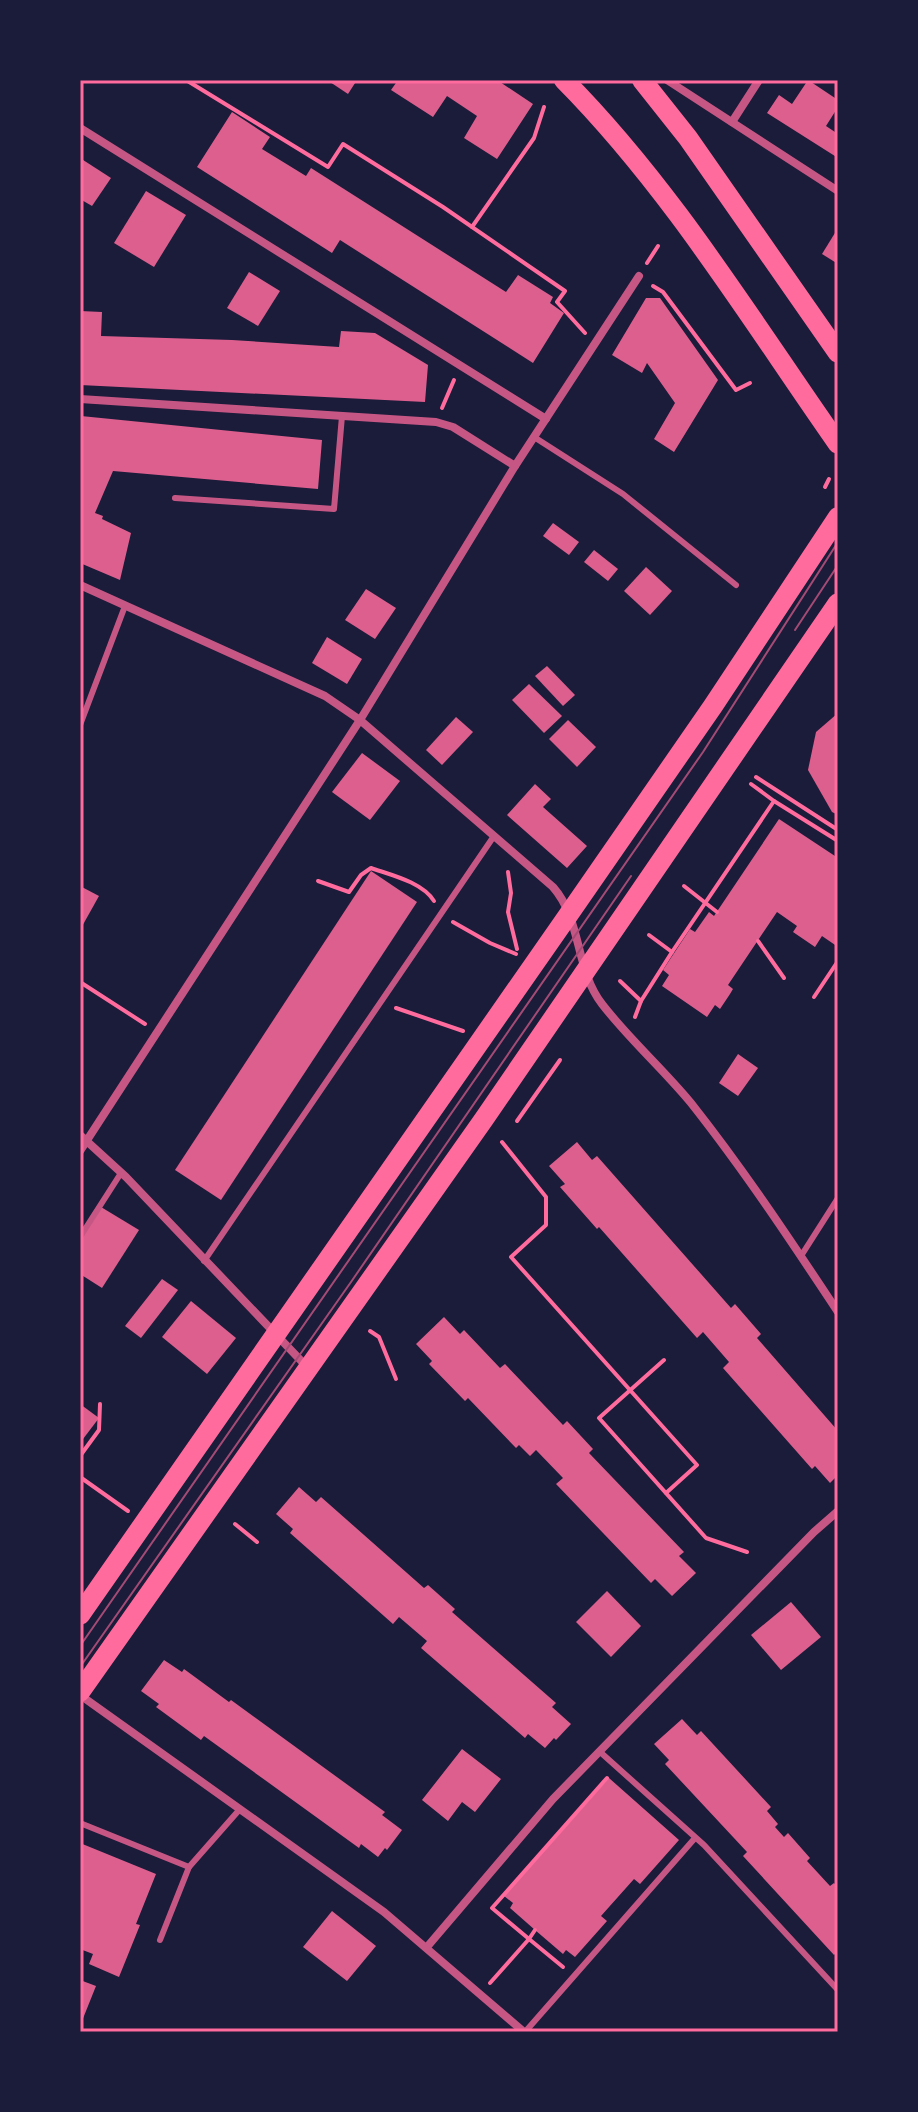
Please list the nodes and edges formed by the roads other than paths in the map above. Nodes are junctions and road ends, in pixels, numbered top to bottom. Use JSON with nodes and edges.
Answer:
{"nodes":[{"id":1,"x":564,"y":80,"type":"edge"},
{"id":2,"x":642,"y":80,"type":"edge"},
{"id":3,"x":667,"y":80,"type":"edge"},
{"id":4,"x":759,"y":80,"type":"edge"},
{"id":5,"x":732,"y":122,"type":"junction"},
{"id":6,"x":80,"y":128,"type":"edge"},
{"id":7,"x":838,"y":191,"type":"edge"},
{"id":8,"x":639,"y":276,"type":"road end"},
{"id":9,"x":838,"y":353,"type":"edge"},
{"id":10,"x":80,"y":399,"type":"edge"},
{"id":11,"x":342,"y":416,"type":"junction"},
{"id":12,"x":546,"y":419,"type":"junction"},
{"id":13,"x":534,"y":437,"type":"junction"},
{"id":14,"x":838,"y":444,"type":"edge"},
{"id":15,"x":515,"y":466,"type":"junction"},
{"id":16,"x":175,"y":498,"type":"dead end"},
{"id":17,"x":838,"y":517,"type":"edge"},
{"id":18,"x":80,"y":585,"type":"edge"},
{"id":19,"x":736,"y":585,"type":"dead end"},
{"id":20,"x":838,"y":603,"type":"edge"},
{"id":21,"x":125,"y":606,"type":"junction"},
{"id":22,"x":360,"y":720,"type":"junction"},
{"id":23,"x":80,"y":725,"type":"edge"},
{"id":24,"x":494,"y":836,"type":"junction"},
{"id":25,"x":569,"y":914,"type":"junction"},
{"id":26,"x":584,"y":972,"type":"junction"},
{"id":27,"x":84,"y":1137,"type":"edge"},
{"id":28,"x":80,"y":1151,"type":"edge"},
{"id":29,"x":121,"y":1173,"type":"junction"},
{"id":30,"x":838,"y":1198,"type":"edge"},
{"id":31,"x":80,"y":1237,"type":"edge"},
{"id":32,"x":801,"y":1256,"type":"junction"},
{"id":33,"x":204,"y":1261,"type":"junction"},
{"id":34,"x":838,"y":1312,"type":"edge"},
{"id":35,"x":276,"y":1335,"type":"junction"},
{"id":36,"x":308,"y":1369,"type":"junction"},
{"id":37,"x":838,"y":1511,"type":"edge"},
{"id":38,"x":80,"y":1615,"type":"edge"},
{"id":39,"x":80,"y":1694,"type":"edge"},
{"id":40,"x":599,"y":1751,"type":"junction"},
{"id":41,"x":240,"y":1809,"type":"junction"},
{"id":42,"x":80,"y":1823,"type":"edge"},
{"id":43,"x":695,"y":1838,"type":"junction"},
{"id":44,"x":189,"y":1867,"type":"junction"},
{"id":45,"x":160,"y":1940,"type":"dead end"},
{"id":46,"x":427,"y":1947,"type":"junction"},
{"id":47,"x":838,"y":1990,"type":"edge"},
{"id":48,"x":525,"y":2032,"type":"edge"}],
"edges":[{"from":1,"to":14,"type":"main road"},
{"from":2,"to":9,"type":"main road"},
{"from":3,"to":5,"type":"street"},
{"from":4,"to":5,"type":"street"},
{"from":5,"to":7,"type":"street"},
{"from":6,"to":12,"type":"street"},
{"from":8,"to":12,"type":"street"},
{"from":10,"to":11,"type":"street"},
{"from":11,"to":15,"type":"street"},
{"from":11,"to":16,"type":"lane"},
{"from":12,"to":13,"type":"street"},
{"from":13,"to":15,"type":"street"},
{"from":13,"to":19,"type":"lane"},
{"from":15,"to":22,"type":"street"},
{"from":17,"to":25,"type":"main road"},
{"from":18,"to":21,"type":"street"},
{"from":20,"to":26,"type":"main road"},
{"from":21,"to":22,"type":"street"},
{"from":21,"to":23,"type":"lane"},
{"from":22,"to":24,"type":"street"},
{"from":22,"to":27,"type":"street"},
{"from":24,"to":25,"type":"street"},
{"from":24,"to":33,"type":"lane"},
{"from":25,"to":26,"type":"street"},
{"from":25,"to":35,"type":"main road"},
{"from":26,"to":32,"type":"street"},
{"from":26,"to":36,"type":"main road"},
{"from":27,"to":28,"type":"street"},
{"from":27,"to":29,"type":"street"},
{"from":29,"to":31,"type":"lane"},
{"from":29,"to":33,"type":"street"},
{"from":30,"to":32,"type":"lane"},
{"from":32,"to":34,"type":"street"},
{"from":33,"to":35,"type":"street"},
{"from":35,"to":36,"type":"street"},
{"from":35,"to":38,"type":"main road"},
{"from":36,"to":39,"type":"main road"},
{"from":37,"to":40,"type":"street"},
{"from":39,"to":41,"type":"street"},
{"from":40,"to":43,"type":"lane"},
{"from":40,"to":46,"type":"street"},
{"from":41,"to":44,"type":"lane"},
{"from":41,"to":46,"type":"street"},
{"from":42,"to":44,"type":"lane"},
{"from":43,"to":47,"type":"lane"},
{"from":43,"to":48,"type":"lane"},
{"from":44,"to":45,"type":"lane"},
{"from":46,"to":48,"type":"street"}]}
